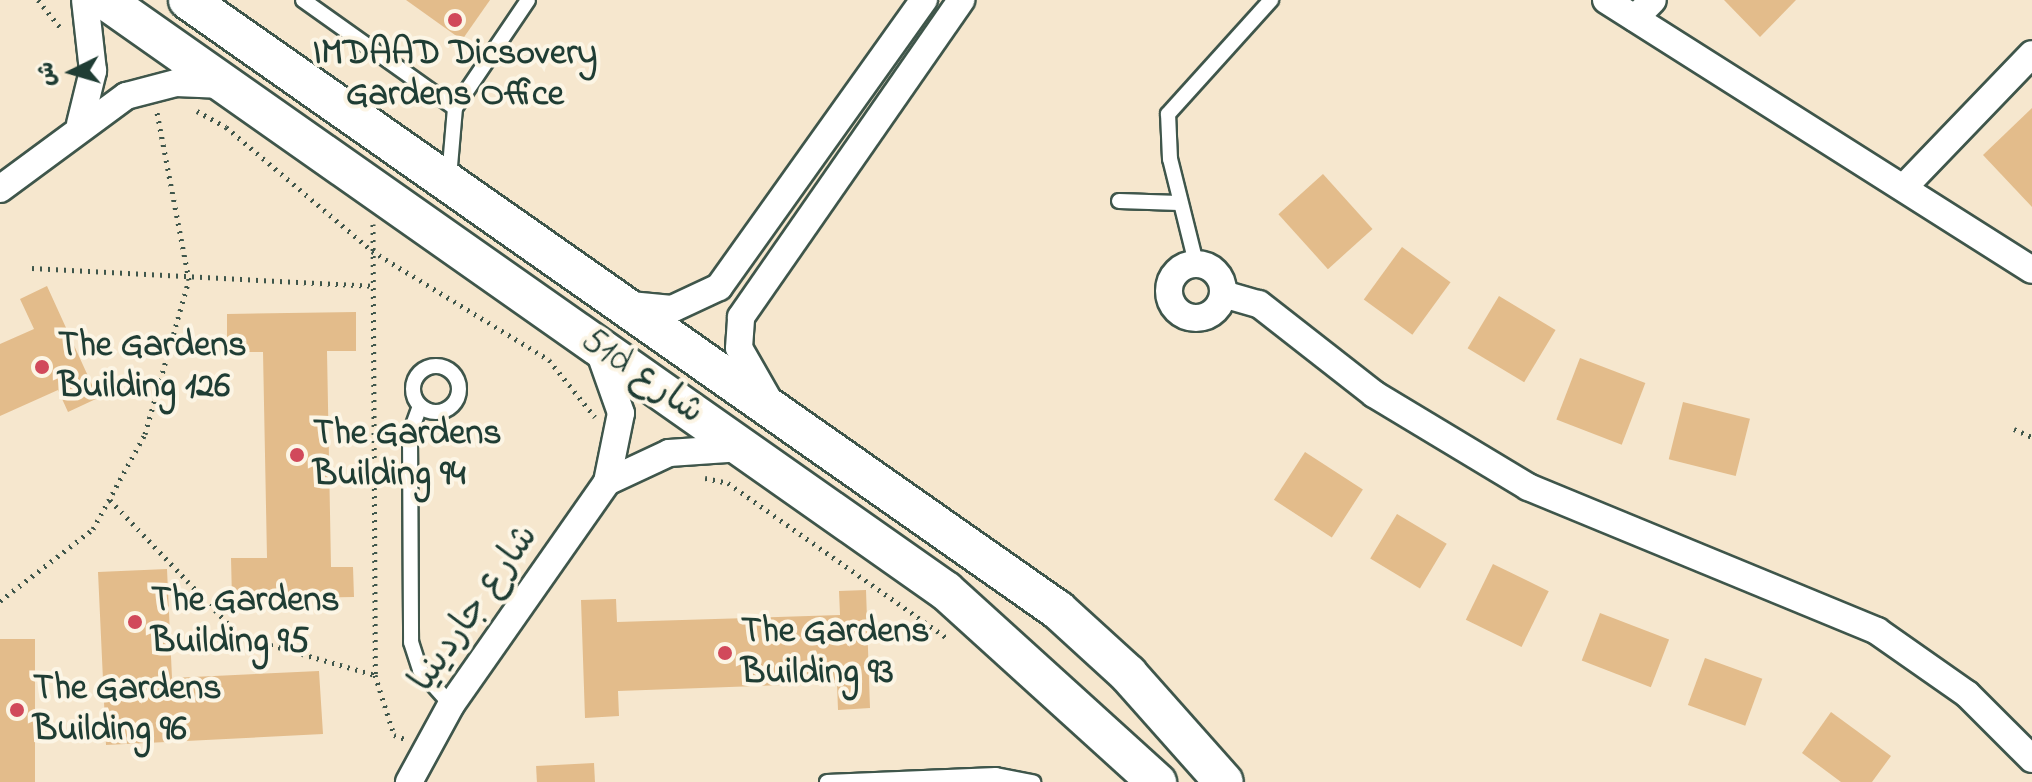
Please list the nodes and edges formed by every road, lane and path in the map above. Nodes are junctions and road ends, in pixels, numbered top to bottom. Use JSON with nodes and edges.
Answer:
{"nodes":[{"id":1,"x":85,"y":0,"type":"edge"},
{"id":2,"x":105,"y":0,"type":"edge"},
{"id":3,"x":188,"y":0,"type":"edge"},
{"id":4,"x":303,"y":0,"type":"edge"},
{"id":5,"x":528,"y":0,"type":"edge"},
{"id":6,"x":924,"y":0,"type":"edge"},
{"id":7,"x":961,"y":0,"type":"edge"},
{"id":8,"x":1271,"y":0,"type":"edge"},
{"id":9,"x":1606,"y":0,"type":"edge"},
{"id":10,"x":1644,"y":9,"type":"edge"},
{"id":11,"x":2032,"y":54,"type":"edge"},
{"id":12,"x":225,"y":85,"type":"junction"},
{"id":13,"x":154,"y":98,"type":"junction"},
{"id":14,"x":455,"y":108,"type":"junction"},
{"id":15,"x":168,"y":109,"type":"dead end"},
{"id":16,"x":180,"y":109,"type":"dead end"},
{"id":17,"x":80,"y":124,"type":"junction"},
{"id":18,"x":449,"y":183,"type":"junction"},
{"id":19,"x":1907,"y":184,"type":"junction"},
{"id":20,"x":0,"y":189,"type":"edge"},
{"id":21,"x":373,"y":193,"type":"junction"},
{"id":22,"x":1119,"y":201,"type":"dead end"},
{"id":23,"x":1179,"y":203,"type":"junction"},
{"id":24,"x":372,"y":251,"type":"junction"},
{"id":25,"x":1196,"y":263,"type":"junction"},
{"id":26,"x":32,"y":268,"type":"dead end"},
{"id":27,"x":2032,"y":270,"type":"edge"},
{"id":28,"x":189,"y":280,"type":"junction"},
{"id":29,"x":372,"y":286,"type":"junction"},
{"id":30,"x":1223,"y":294,"type":"junction"},
{"id":31,"x":623,"y":304,"type":"junction"},
{"id":32,"x":597,"y":347,"type":"junction"},
{"id":33,"x":420,"y":406,"type":"dead end"},
{"id":34,"x":779,"y":412,"type":"junction"},
{"id":35,"x":621,"y":413,"type":"junction"},
{"id":36,"x":2014,"y":429,"type":"dead end"},
{"id":37,"x":2032,"y":437,"type":"edge"},
{"id":38,"x":742,"y":448,"type":"junction"},
{"id":39,"x":669,"y":453,"type":"junction"},
{"id":40,"x":607,"y":482,"type":"junction"},
{"id":41,"x":110,"y":500,"type":"junction"},
{"id":42,"x":0,"y":601,"type":"edge"},
{"id":43,"x":957,"y":645,"type":"dead end"},
{"id":44,"x":375,"y":675,"type":"junction"},
{"id":45,"x":451,"y":705,"type":"junction"},
{"id":46,"x":425,"y":746,"type":"junction"},
{"id":47,"x":2032,"y":759,"type":"edge"},
{"id":48,"x":409,"y":782,"type":"edge"},
{"id":49,"x":827,"y":782,"type":"edge"},
{"id":50,"x":1033,"y":782,"type":"edge"},
{"id":51,"x":1157,"y":782,"type":"edge"},
{"id":52,"x":1224,"y":782,"type":"edge"}],
"edges":[{"from":1,"to":17,"type":"street"},
{"from":2,"to":12,"type":"street","name":"51d شارع"},
{"from":3,"to":18,"type":"street","name":"51d شارع"},
{"from":4,"to":14,"type":"lane"},
{"from":5,"to":14,"type":"lane"},
{"from":6,"to":31,"type":"street"},
{"from":7,"to":34,"type":"street"},
{"from":8,"to":23,"type":"lane"},
{"from":9,"to":10,"type":"street"},
{"from":10,"to":19,"type":"street"},
{"from":11,"to":19,"type":"street"},
{"from":12,"to":13,"type":"street"},
{"from":12,"to":21,"type":"street","name":"51d شارع"},
{"from":13,"to":15,"type":"path"},
{"from":13,"to":17,"type":"street"},
{"from":13,"to":28,"type":"path"},
{"from":14,"to":18,"type":"lane"},
{"from":16,"to":24,"type":"path"},
{"from":17,"to":20,"type":"street"},
{"from":18,"to":31,"type":"street","name":"51d شارع"},
{"from":19,"to":27,"type":"street"},
{"from":21,"to":24,"type":"path"},
{"from":21,"to":32,"type":"street","name":"51d شارع"},
{"from":22,"to":23,"type":"lane"},
{"from":23,"to":25,"type":"lane"},
{"from":24,"to":29,"type":"path"},
{"from":24,"to":35,"type":"path"},
{"from":25,"to":30,"type":"street"},
{"from":25,"to":30,"type":"street"},
{"from":26,"to":28,"type":"path"},
{"from":28,"to":29,"type":"path"},
{"from":28,"to":41,"type":"path"},
{"from":29,"to":44,"type":"path"},
{"from":30,"to":47,"type":"street"},
{"from":31,"to":34,"type":"street","name":"51d شارع"},
{"from":32,"to":35,"type":"street"},
{"from":32,"to":38,"type":"street","name":"51d شارع"},
{"from":33,"to":45,"type":"lane"},
{"from":34,"to":52,"type":"street","name":"51d شارع"},
{"from":35,"to":40,"type":"street","name":"شارع جاردينيا"},
{"from":36,"to":37,"type":"path"},
{"from":38,"to":39,"type":"street","name":"شارع جاردينيا"},
{"from":38,"to":51,"type":"street","name":"51d شارع"},
{"from":39,"to":40,"type":"street","name":"شارع جاردينيا"},
{"from":39,"to":43,"type":"path"},
{"from":40,"to":45,"type":"street","name":"شارع جاردينيا"},
{"from":41,"to":42,"type":"path"},
{"from":41,"to":44,"type":"path"},
{"from":44,"to":46,"type":"path"},
{"from":45,"to":46,"type":"street","name":"شارع جاردينيا"},
{"from":46,"to":48,"type":"street","name":"شارع جاردينيا"},
{"from":49,"to":50,"type":"lane"}]}
